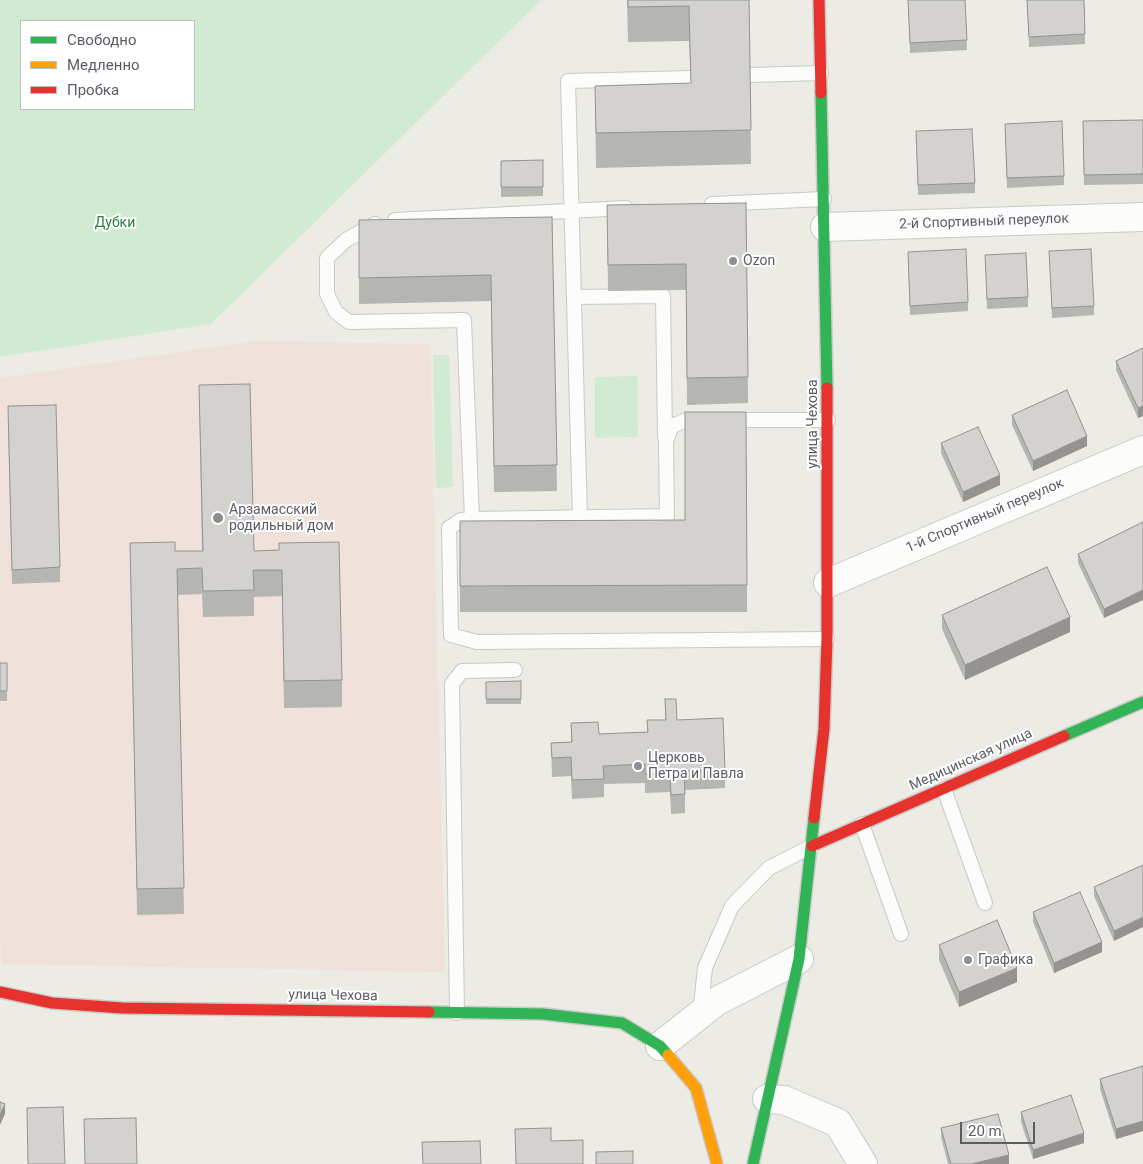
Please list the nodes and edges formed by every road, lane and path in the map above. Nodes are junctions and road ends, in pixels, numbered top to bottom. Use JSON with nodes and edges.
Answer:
{"nodes":[{"id":1,"x":819,"y":0,"type":"edge"},
{"id":2,"x":821,"y":73,"type":"junction"},
{"id":3,"x":750,"y":75,"type":"edge"},
{"id":4,"x":690,"y":78,"type":"edge"},
{"id":5,"x":824,"y":200,"type":"junction"},
{"id":6,"x":698,"y":205,"type":"edge"},
{"id":7,"x":640,"y":207,"type":"edge"},
{"id":8,"x":572,"y":210,"type":"junction"},
{"id":9,"x":1143,"y":218,"type":"edge"},
{"id":10,"x":825,"y":227,"type":"junction"},
{"id":11,"x":574,"y":297,"type":"junction"},
{"id":12,"x":828,"y":420,"type":"junction"},
{"id":13,"x":666,"y":441,"type":"junction"},
{"id":14,"x":1143,"y":450,"type":"edge"},
{"id":15,"x":580,"y":518,"type":"junction"},
{"id":16,"x":472,"y":520,"type":"junction"},
{"id":17,"x":828,"y":583,"type":"junction"},
{"id":18,"x":828,"y":639,"type":"junction"},
{"id":19,"x":515,"y":670,"type":"dead end"},
{"id":20,"x":1143,"y":702,"type":"edge"},
{"id":21,"x":944,"y":789,"type":"junction"},
{"id":22,"x":862,"y":824,"type":"junction"},
{"id":23,"x":812,"y":846,"type":"junction"},
{"id":24,"x":985,"y":903,"type":"dead end"},
{"id":25,"x":901,"y":934,"type":"dead end"},
{"id":26,"x":799,"y":959,"type":"junction"},
{"id":27,"x":0,"y":992,"type":"edge"},
{"id":28,"x":458,"y":1013,"type":"junction"},
{"id":29,"x":700,"y":1014,"type":"junction"},
{"id":30,"x":660,"y":1046,"type":"junction"},
{"id":31,"x":767,"y":1099,"type":"junction"},
{"id":32,"x":717,"y":1164,"type":"edge"},
{"id":33,"x":752,"y":1164,"type":"edge"},
{"id":34,"x":863,"y":1164,"type":"edge"}],
"edges":[{"from":1,"to":2,"type":"street","name":"улица Чехова"},
{"from":2,"to":3,"type":"lane"},
{"from":2,"to":5,"type":"street","name":"улица Чехова"},
{"from":4,"to":8,"type":"lane"},
{"from":5,"to":6,"type":"lane"},
{"from":5,"to":10,"type":"street","name":"улица Чехова"},
{"from":7,"to":8,"type":"lane"},
{"from":8,"to":11,"type":"lane"},
{"from":8,"to":16,"type":"lane"},
{"from":9,"to":10,"type":"street","name":"2-й Спортивный переулок"},
{"from":10,"to":12,"type":"street","name":"улица Чехова"},
{"from":11,"to":13,"type":"lane"},
{"from":11,"to":15,"type":"lane"},
{"from":12,"to":13,"type":"lane"},
{"from":12,"to":17,"type":"street","name":"улица Чехова"},
{"from":13,"to":15,"type":"lane"},
{"from":14,"to":17,"type":"street","name":"1-й Спортивный переулок"},
{"from":15,"to":16,"type":"lane"},
{"from":16,"to":18,"type":"lane"},
{"from":17,"to":18,"type":"street","name":"улица Чехова"},
{"from":18,"to":23,"type":"street","name":"улица Чехова"},
{"from":19,"to":28,"type":"lane"},
{"from":20,"to":21,"type":"street","name":"Медицинская улица"},
{"from":21,"to":22,"type":"street","name":"Медицинская улица"},
{"from":21,"to":24,"type":"lane"},
{"from":22,"to":23,"type":"street","name":"Медицинская улица"},
{"from":22,"to":25,"type":"lane"},
{"from":23,"to":26,"type":"street","name":"улица Чехова"},
{"from":23,"to":29,"type":"lane"},
{"from":26,"to":29,"type":"street"},
{"from":26,"to":31,"type":"street","name":"улица Чехова"},
{"from":27,"to":28,"type":"street","name":"улица Чехова"},
{"from":28,"to":30,"type":"street","name":"улица Чехова"},
{"from":29,"to":30,"type":"street"},
{"from":30,"to":32,"type":"street","name":"улица Чехова"},
{"from":31,"to":33,"type":"street","name":"улица Чехова"},
{"from":31,"to":34,"type":"street"}]}
